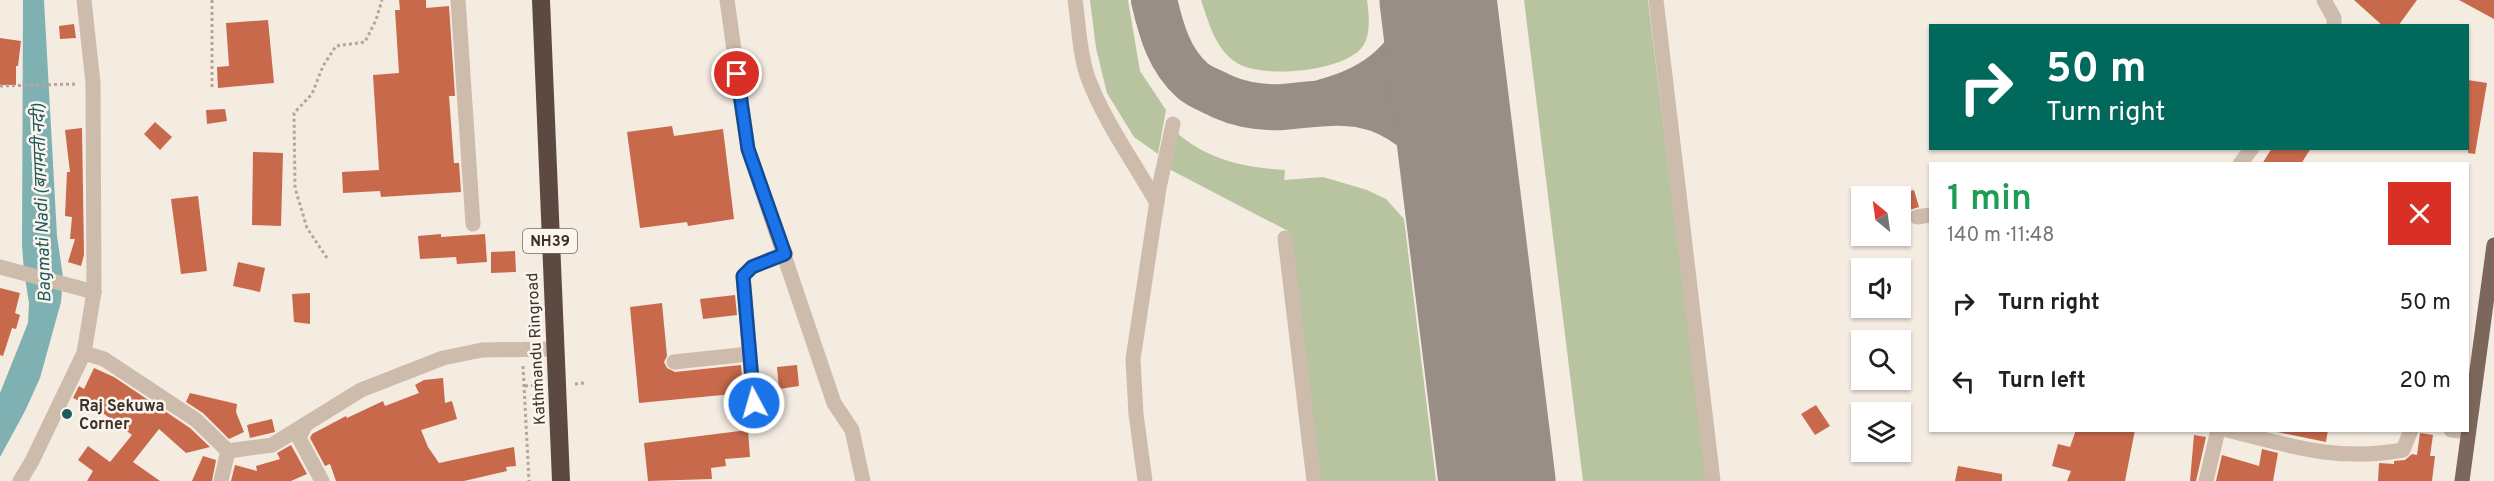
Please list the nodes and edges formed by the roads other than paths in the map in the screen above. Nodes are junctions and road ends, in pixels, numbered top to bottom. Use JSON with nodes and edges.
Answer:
{"nodes":[{"id":1,"x":84,"y":0,"type":"edge"},
{"id":2,"x":458,"y":0,"type":"edge"},
{"id":3,"x":541,"y":0,"type":"edge"},
{"id":4,"x":727,"y":0,"type":"edge"},
{"id":5,"x":1075,"y":0,"type":"edge"},
{"id":6,"x":1656,"y":0,"type":"edge"},
{"id":7,"x":2324,"y":0,"type":"edge"},
{"id":8,"x":2334,"y":24,"type":"edge"},
{"id":9,"x":1173,"y":124,"type":"dead end"},
{"id":10,"x":1157,"y":203,"type":"junction"},
{"id":11,"x":473,"y":224,"type":"dead end"},
{"id":12,"x":1285,"y":238,"type":"dead end"},
{"id":13,"x":2494,"y":245,"type":"edge"},
{"id":14,"x":785,"y":254,"type":"junction"},
{"id":15,"x":0,"y":267,"type":"edge"},
{"id":16,"x":94,"y":292,"type":"junction"},
{"id":17,"x":555,"y":349,"type":"junction"},
{"id":18,"x":84,"y":353,"type":"junction"},
{"id":19,"x":749,"y":354,"type":"junction"},
{"id":20,"x":674,"y":362,"type":"dead end"},
{"id":21,"x":754,"y":403,"type":"dead end"},
{"id":22,"x":306,"y":424,"type":"junction"},
{"id":23,"x":2469,"y":425,"type":"edge"},
{"id":24,"x":2218,"y":432,"type":"edge"},
{"id":25,"x":2235,"y":432,"type":"edge"},
{"id":26,"x":2410,"y":432,"type":"edge"},
{"id":27,"x":2468,"y":432,"type":"edge"},
{"id":28,"x":228,"y":451,"type":"junction"},
{"id":29,"x":20,"y":481,"type":"edge"},
{"id":30,"x":221,"y":481,"type":"edge"},
{"id":31,"x":322,"y":481,"type":"edge"},
{"id":32,"x":561,"y":481,"type":"edge"},
{"id":33,"x":863,"y":481,"type":"edge"},
{"id":34,"x":1145,"y":481,"type":"edge"},
{"id":35,"x":1314,"y":481,"type":"edge"},
{"id":36,"x":1713,"y":481,"type":"edge"},
{"id":37,"x":2206,"y":481,"type":"edge"},
{"id":38,"x":2462,"y":481,"type":"edge"}],
"edges":[{"from":1,"to":16,"type":"street"},
{"from":2,"to":11,"type":"street"},
{"from":3,"to":17,"type":"highway","name":"Kathmandu Ringroad","number":"NH39"},
{"from":4,"to":14,"type":"street"},
{"from":5,"to":10,"type":"street"},
{"from":6,"to":36,"type":"street"},
{"from":7,"to":8,"type":"street"},
{"from":9,"to":10,"type":"street"},
{"from":10,"to":34,"type":"street"},
{"from":12,"to":35,"type":"street"},
{"from":13,"to":23,"type":"main road"},
{"from":14,"to":19,"type":"street"},
{"from":14,"to":33,"type":"street"},
{"from":15,"to":16,"type":"street"},
{"from":16,"to":18,"type":"street"},
{"from":17,"to":22,"type":"street"},
{"from":17,"to":32,"type":"highway","name":"Kathmandu Ringroad","number":"NH39"},
{"from":18,"to":28,"type":"street"},
{"from":18,"to":29,"type":"street"},
{"from":19,"to":20,"type":"street"},
{"from":19,"to":21,"type":"street"},
{"from":22,"to":28,"type":"street"},
{"from":22,"to":31,"type":"street"},
{"from":24,"to":37,"type":"street"},
{"from":25,"to":26,"type":"street"},
{"from":27,"to":38,"type":"main road"},
{"from":28,"to":30,"type":"street"}]}
